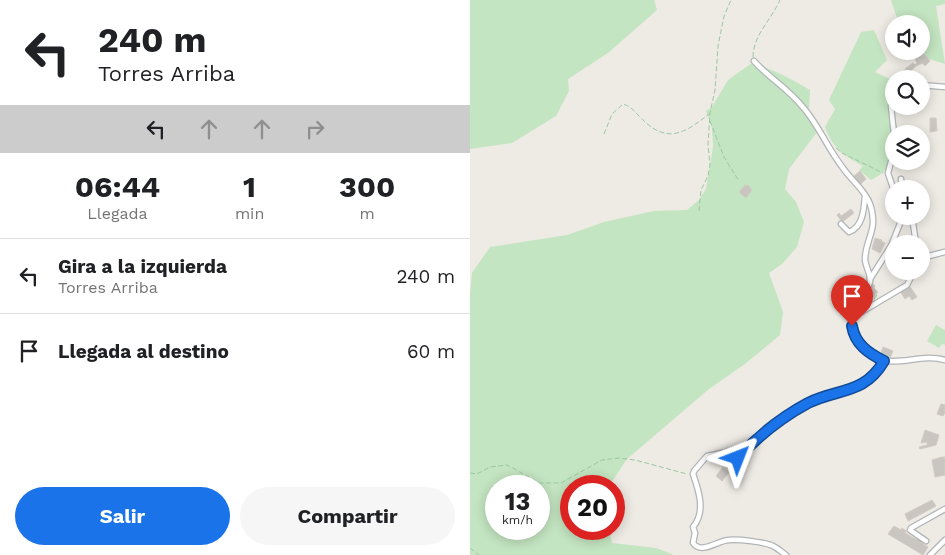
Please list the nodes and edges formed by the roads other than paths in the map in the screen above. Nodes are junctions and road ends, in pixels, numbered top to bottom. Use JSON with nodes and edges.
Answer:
{"nodes":[{"id":1,"x":754,"y":61,"type":"road end"},
{"id":2,"x":930,"y":86,"type":"edge"},
{"id":3,"x":945,"y":87,"type":"edge"},
{"id":4,"x":866,"y":195,"type":"junction"},
{"id":5,"x":841,"y":224,"type":"dead end"},
{"id":6,"x":899,"y":225,"type":"edge"},
{"id":7,"x":945,"y":252,"type":"edge"},
{"id":8,"x":930,"y":256,"type":"edge"},
{"id":9,"x":870,"y":279,"type":"junction"},
{"id":10,"x":909,"y":280,"type":"edge"},
{"id":11,"x":853,"y":318,"type":"junction"},
{"id":12,"x":945,"y":360,"type":"edge"},
{"id":13,"x":884,"y":361,"type":"junction"},
{"id":14,"x":751,"y":444,"type":"junction"},
{"id":15,"x":729,"y":467,"type":"dead end"},
{"id":16,"x":945,"y":509,"type":"edge"},
{"id":17,"x":945,"y":540,"type":"edge"},
{"id":18,"x":926,"y":541,"type":"dead end"},
{"id":19,"x":786,"y":555,"type":"edge"},
{"id":20,"x":930,"y":555,"type":"edge"}],
"edges":[{"from":1,"to":4,"type":"street"},
{"from":2,"to":3,"type":"street"},
{"from":4,"to":5,"type":"street"},
{"from":4,"to":9,"type":"street"},
{"from":6,"to":9,"type":"street"},
{"from":7,"to":8,"type":"street"},
{"from":9,"to":11,"type":"street"},
{"from":10,"to":11,"type":"street"},
{"from":11,"to":13,"type":"street"},
{"from":12,"to":13,"type":"street"},
{"from":13,"to":14,"type":"street"},
{"from":14,"to":15,"type":"lane"},
{"from":14,"to":19,"type":"street"},
{"from":16,"to":18,"type":"street"},
{"from":17,"to":20,"type":"street"}]}
